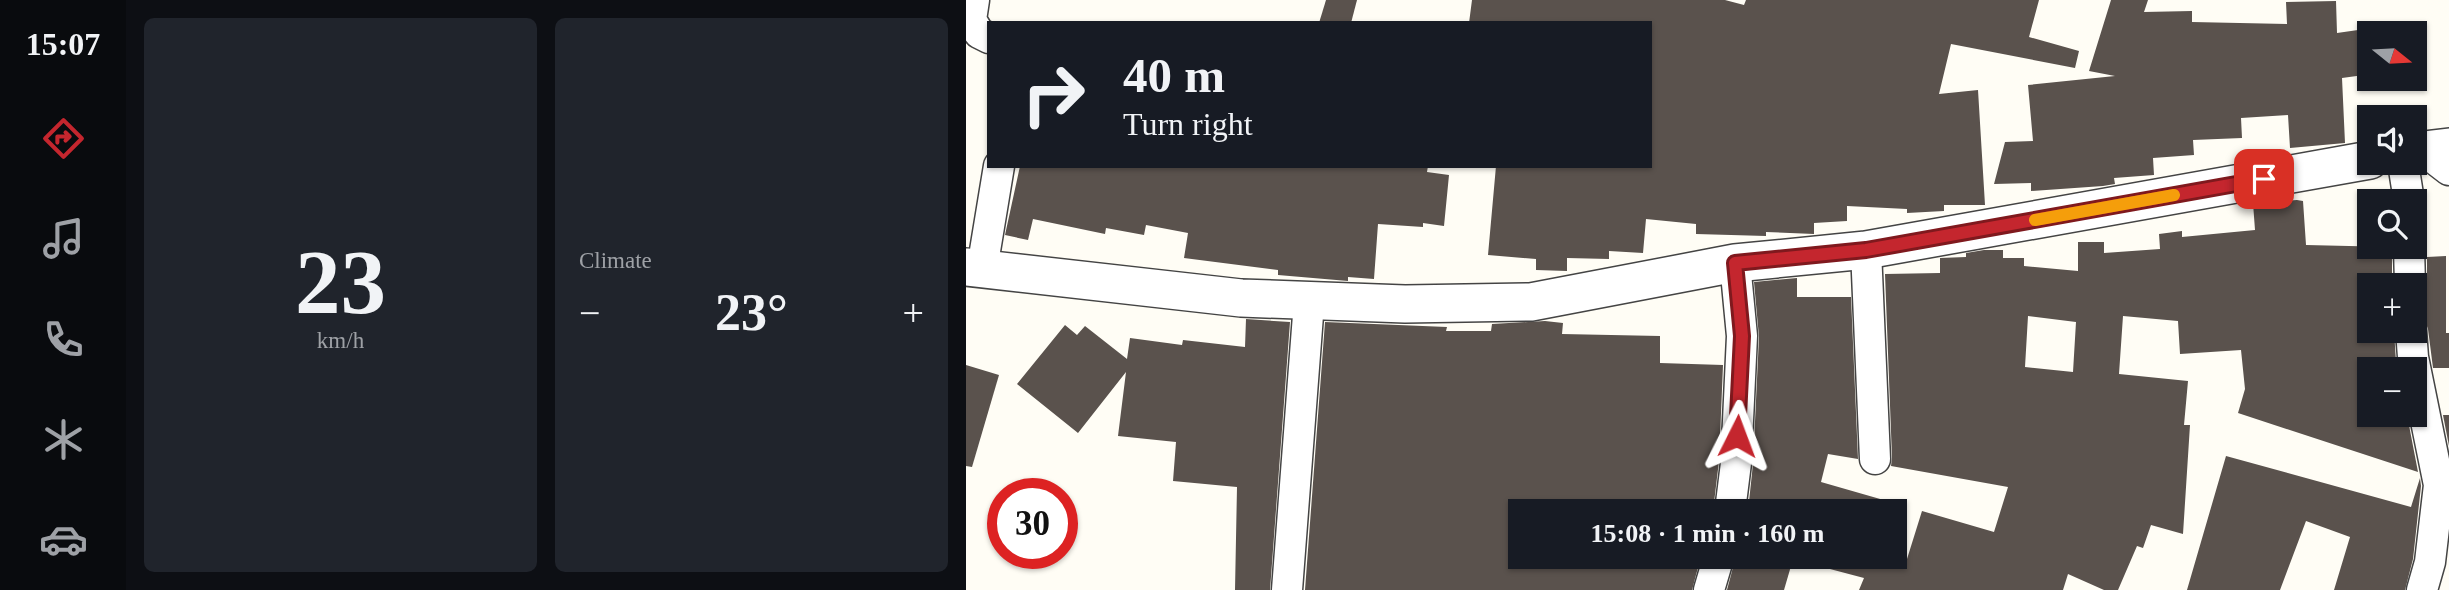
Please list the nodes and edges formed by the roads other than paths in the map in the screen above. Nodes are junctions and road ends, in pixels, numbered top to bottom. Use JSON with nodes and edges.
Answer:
{"nodes":[{"id":1,"x":974,"y":0,"type":"edge"},
{"id":2,"x":987,"y":37,"type":"edge"},
{"id":3,"x":2428,"y":156,"type":"edge"},
{"id":4,"x":2357,"y":162,"type":"edge"},
{"id":5,"x":999,"y":168,"type":"edge"},
{"id":6,"x":2414,"y":189,"type":"edge"},
{"id":7,"x":1866,"y":250,"type":"junction"},
{"id":8,"x":1735,"y":263,"type":"junction"},
{"id":9,"x":974,"y":268,"type":"edge"},
{"id":10,"x":1309,"y":302,"type":"junction"},
{"id":11,"x":2412,"y":343,"type":"edge"},
{"id":12,"x":1875,"y":459,"type":"dead end"},
{"id":13,"x":1732,"y":499,"type":"edge"},
{"id":14,"x":1715,"y":569,"type":"edge"},
{"id":15,"x":1287,"y":590,"type":"edge"},
{"id":16,"x":1709,"y":590,"type":"edge"},
{"id":17,"x":2422,"y":590,"type":"edge"}],
"edges":[{"from":1,"to":2,"type":"street"},
{"from":3,"to":6,"type":"street"},
{"from":4,"to":7,"type":"street"},
{"from":5,"to":9,"type":"street"},
{"from":7,"to":8,"type":"street"},
{"from":7,"to":12,"type":"street"},
{"from":8,"to":10,"type":"street"},
{"from":8,"to":13,"type":"street"},
{"from":9,"to":10,"type":"street"},
{"from":10,"to":15,"type":"street"},
{"from":11,"to":17,"type":"street"},
{"from":14,"to":16,"type":"street"}]}
